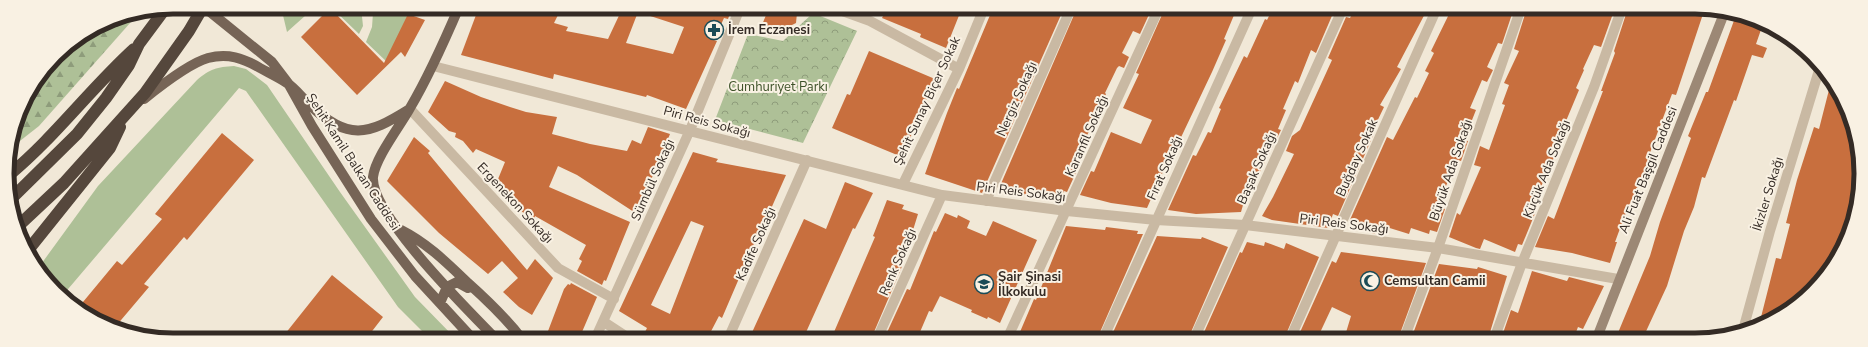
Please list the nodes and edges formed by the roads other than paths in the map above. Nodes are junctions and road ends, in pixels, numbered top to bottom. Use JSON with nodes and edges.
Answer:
{"nodes":[{"id":1,"x":161,"y":14,"type":"edge"},
{"id":2,"x":200,"y":14,"type":"edge"},
{"id":3,"x":213,"y":14,"type":"edge"},
{"id":4,"x":456,"y":14,"type":"edge"},
{"id":5,"x":738,"y":14,"type":"edge"},
{"id":6,"x":851,"y":14,"type":"edge"},
{"id":7,"x":982,"y":14,"type":"edge"},
{"id":8,"x":1068,"y":14,"type":"edge"},
{"id":9,"x":1156,"y":14,"type":"edge"},
{"id":10,"x":1249,"y":14,"type":"edge"},
{"id":11,"x":1340,"y":14,"type":"edge"},
{"id":12,"x":1434,"y":14,"type":"edge"},
{"id":13,"x":1519,"y":14,"type":"edge"},
{"id":14,"x":1620,"y":14,"type":"edge"},
{"id":15,"x":1720,"y":16,"type":"edge"},
{"id":16,"x":1723,"y":16,"type":"edge"},
{"id":17,"x":1721,"y":22,"type":"junction"},
{"id":18,"x":139,"y":44,"type":"junction"},
{"id":19,"x":433,"y":66,"type":"junction"},
{"id":20,"x":959,"y":69,"type":"junction"},
{"id":21,"x":1818,"y":73,"type":"edge"},
{"id":22,"x":288,"y":83,"type":"junction"},
{"id":23,"x":410,"y":109,"type":"junction"},
{"id":24,"x":126,"y":113,"type":"junction"},
{"id":25,"x":690,"y":130,"type":"junction"},
{"id":26,"x":807,"y":160,"type":"junction"},
{"id":27,"x":14,"y":171,"type":"edge"},
{"id":28,"x":903,"y":184,"type":"junction"},
{"id":29,"x":15,"y":195,"type":"edge"},
{"id":30,"x":942,"y":195,"type":"junction"},
{"id":31,"x":986,"y":201,"type":"junction"},
{"id":32,"x":1067,"y":211,"type":"junction"},
{"id":33,"x":1156,"y":220,"type":"junction"},
{"id":34,"x":21,"y":223,"type":"edge"},
{"id":35,"x":1245,"y":225,"type":"junction"},
{"id":36,"x":398,"y":229,"type":"junction"},
{"id":37,"x":1336,"y":236,"type":"junction"},
{"id":38,"x":31,"y":246,"type":"edge"},
{"id":39,"x":1438,"y":248,"type":"junction"},
{"id":40,"x":1522,"y":263,"type":"junction"},
{"id":41,"x":1618,"y":279,"type":"junction"},
{"id":42,"x":447,"y":287,"type":"junction"},
{"id":43,"x":485,"y":298,"type":"junction"},
{"id":44,"x":614,"y":299,"type":"junction"},
{"id":45,"x":440,"y":303,"type":"junction"},
{"id":46,"x":604,"y":322,"type":"junction"},
{"id":47,"x":1744,"y":326,"type":"edge"},
{"id":48,"x":468,"y":333,"type":"edge"},
{"id":49,"x":490,"y":333,"type":"edge"},
{"id":50,"x":517,"y":333,"type":"edge"},
{"id":51,"x":598,"y":333,"type":"edge"},
{"id":52,"x":621,"y":333,"type":"edge"},
{"id":53,"x":731,"y":333,"type":"edge"},
{"id":54,"x":880,"y":333,"type":"edge"},
{"id":55,"x":1011,"y":333,"type":"edge"},
{"id":56,"x":1106,"y":333,"type":"edge"},
{"id":57,"x":1197,"y":333,"type":"edge"},
{"id":58,"x":1293,"y":333,"type":"edge"},
{"id":59,"x":1406,"y":333,"type":"edge"},
{"id":60,"x":1497,"y":333,"type":"edge"},
{"id":61,"x":1599,"y":333,"type":"edge"}],
"edges":[{"from":1,"to":18,"type":"highway"},
{"from":2,"to":24,"type":"highway"},
{"from":3,"to":22,"type":"main road","name":"Şehit Kamil Balkan Caddesi"},
{"from":4,"to":19,"type":"main road","name":"Şehit Kamil Balkan Caddesi"},
{"from":5,"to":25,"type":"street","name":"Sümbül Sokağı"},
{"from":6,"to":20,"type":"street"},
{"from":7,"to":20,"type":"street","name":"Şehit Sunay Biçer Sokak"},
{"from":8,"to":31,"type":"street","name":"Nergiz Sokağı"},
{"from":9,"to":32,"type":"street","name":"Karanfil Sokağı"},
{"from":10,"to":33,"type":"street","name":"Fırat Sokağı"},
{"from":11,"to":35,"type":"street","name":"Başak Sokağı"},
{"from":12,"to":37,"type":"street","name":"Buğday Sokak"},
{"from":13,"to":39,"type":"street","name":"Büyük Ada Sokağı"},
{"from":14,"to":40,"type":"street","name":"Küçük Ada Sokağı"},
{"from":15,"to":17,"type":"main road"},
{"from":16,"to":17,"type":"main road","name":"Ali Fuat Başgil Caddesi"},
{"from":17,"to":41,"type":"main road","name":"Ali Fuat Başgil Caddesi"},
{"from":18,"to":27,"type":"highway"},
{"from":18,"to":29,"type":"highway"},
{"from":19,"to":23,"type":"main road","name":"Şehit Kamil Balkan Caddesi"},
{"from":19,"to":25,"type":"street","name":"Piri Reis Sokağı"},
{"from":20,"to":28,"type":"street","name":"Şehit Sunay Biçer Sokak"},
{"from":21,"to":47,"type":"street","name":"İkizler Sokağı"},
{"from":22,"to":23,"type":"main road"},
{"from":22,"to":24,"type":"main road"},
{"from":22,"to":45,"type":"main road","name":"Şehit Kamil Balkan Caddesi"},
{"from":23,"to":36,"type":"main road","name":"Şehit Kamil Balkan Caddesi"},
{"from":23,"to":44,"type":"street","name":"Ergenekon Sokağı"},
{"from":24,"to":34,"type":"highway"},
{"from":24,"to":38,"type":"highway"},
{"from":25,"to":26,"type":"street","name":"Piri Reis Sokağı"},
{"from":25,"to":44,"type":"street","name":"Sümbül Sokağı"},
{"from":26,"to":28,"type":"street","name":"Piri Reis Sokağı"},
{"from":26,"to":53,"type":"street","name":"Kadife Sokağı"},
{"from":28,"to":30,"type":"street","name":"Piri Reis Sokağı"},
{"from":30,"to":31,"type":"street","name":"Piri Reis Sokağı"},
{"from":30,"to":54,"type":"street","name":"Renk Sokağı"},
{"from":31,"to":32,"type":"street","name":"Piri Reis Sokağı"},
{"from":32,"to":33,"type":"street","name":"Piri Reis Sokağı"},
{"from":32,"to":55,"type":"street","name":"Karanfil Sokağı"},
{"from":33,"to":35,"type":"street","name":"Piri Reis Sokağı"},
{"from":33,"to":56,"type":"street","name":"Fırat Sokağı"},
{"from":35,"to":37,"type":"street","name":"Piri Reis Sokağı"},
{"from":35,"to":57,"type":"street","name":"Başak Sokağı"},
{"from":36,"to":42,"type":"main road","name":"Şehit Kamil Balkan Caddesi"},
{"from":36,"to":43,"type":"main road"},
{"from":37,"to":39,"type":"street","name":"Piri Reis Sokağı"},
{"from":37,"to":58,"type":"street","name":"Buğday Sokak"},
{"from":39,"to":40,"type":"street","name":"Piri Reis Sokağı"},
{"from":39,"to":59,"type":"street","name":"Büyük Ada Sokağı"},
{"from":40,"to":41,"type":"street","name":"Piri Reis Sokağı"},
{"from":40,"to":60,"type":"street","name":"Küçük Ada Sokağı"},
{"from":41,"to":61,"type":"main road","name":"Ali Fuat Başgil Caddesi"},
{"from":42,"to":43,"type":"main road"},
{"from":42,"to":45,"type":"main road"},
{"from":42,"to":49,"type":"main road","name":"Şehit Kamil Balkan Caddesi"},
{"from":43,"to":50,"type":"main road"},
{"from":44,"to":46,"type":"street","name":"Sümbül Sokağı"},
{"from":45,"to":48,"type":"main road","name":"Şehit Kamil Balkan Caddesi"},
{"from":46,"to":51,"type":"street","name":"Sümbül Sokağı"},
{"from":46,"to":52,"type":"street"}]}
